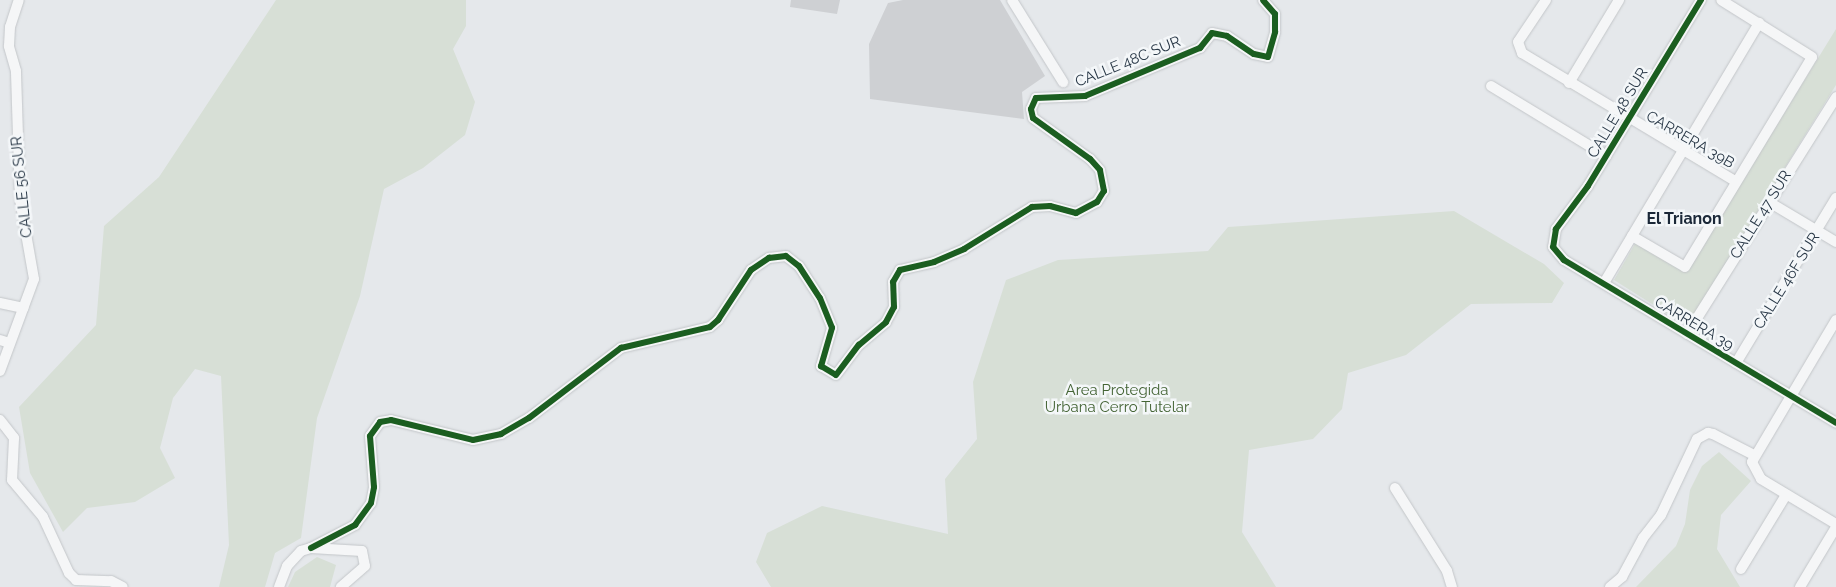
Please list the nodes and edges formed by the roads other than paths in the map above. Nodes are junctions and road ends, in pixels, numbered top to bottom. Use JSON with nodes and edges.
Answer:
{"nodes":[{"id":1,"x":19,"y":0,"type":"edge"},
{"id":2,"x":1012,"y":0,"type":"edge"},
{"id":3,"x":1263,"y":0,"type":"edge"},
{"id":4,"x":1546,"y":0,"type":"edge"},
{"id":5,"x":1619,"y":0,"type":"edge"},
{"id":6,"x":1701,"y":0,"type":"edge"},
{"id":7,"x":1722,"y":0,"type":"edge"},
{"id":8,"x":1759,"y":23,"type":"junction"},
{"id":9,"x":1063,"y":82,"type":"dead end"},
{"id":10,"x":1569,"y":83,"type":"junction"},
{"id":11,"x":1491,"y":86,"type":"dead end"},
{"id":12,"x":1836,"y":96,"type":"edge"},
{"id":13,"x":1629,"y":120,"type":"junction"},
{"id":14,"x":1684,"y":149,"type":"junction"},
{"id":15,"x":1606,"y":156,"type":"junction"},
{"id":16,"x":1735,"y":181,"type":"junction"},
{"id":17,"x":1836,"y":198,"type":"edge"},
{"id":18,"x":1769,"y":202,"type":"junction"},
{"id":19,"x":1818,"y":231,"type":"junction"},
{"id":20,"x":1553,"y":236,"type":"joint"},
{"id":21,"x":1632,"y":236,"type":"junction"},
{"id":22,"x":1836,"y":242,"type":"edge"},
{"id":23,"x":1604,"y":283,"type":"junction"},
{"id":24,"x":0,"y":302,"type":"edge"},
{"id":25,"x":22,"y":308,"type":"junction"},
{"id":26,"x":1836,"y":320,"type":"edge"},
{"id":27,"x":1687,"y":334,"type":"junction"},
{"id":28,"x":0,"y":340,"type":"edge"},
{"id":29,"x":10,"y":344,"type":"junction"},
{"id":30,"x":1736,"y":364,"type":"junction"},
{"id":31,"x":0,"y":371,"type":"edge"},
{"id":32,"x":1790,"y":396,"type":"junction"},
{"id":33,"x":0,"y":420,"type":"edge"},
{"id":34,"x":1836,"y":423,"type":"edge"},
{"id":35,"x":1754,"y":455,"type":"junction"},
{"id":36,"x":1395,"y":488,"type":"dead end"},
{"id":37,"x":1786,"y":494,"type":"junction"},
{"id":38,"x":1836,"y":526,"type":"edge"},
{"id":39,"x":311,"y":548,"type":"junction"},
{"id":40,"x":1741,"y":569,"type":"dead end"},
{"id":41,"x":124,"y":587,"type":"edge"},
{"id":42,"x":279,"y":587,"type":"edge"},
{"id":43,"x":341,"y":587,"type":"edge"},
{"id":44,"x":1452,"y":587,"type":"edge"},
{"id":45,"x":1610,"y":587,"type":"edge"},
{"id":46,"x":1800,"y":587,"type":"edge"}],
"edges":[{"from":1,"to":25,"type":"street","name":"CALLE 56 SUR"},
{"from":2,"to":9,"type":"street"},
{"from":3,"to":39,"type":"street","name":"CALLE 48C SUR"},
{"from":4,"to":10,"type":"street","name":"CARRERA 39B"},
{"from":5,"to":10,"type":"street"},
{"from":6,"to":13,"type":"street","name":"CALLE 48 SUR"},
{"from":7,"to":8,"type":"street"},
{"from":8,"to":14,"type":"street"},
{"from":8,"to":16,"type":"street"},
{"from":10,"to":13,"type":"street","name":"CARRERA 39B"},
{"from":11,"to":15,"type":"street"},
{"from":12,"to":18,"type":"street","name":"CALLE 47 SUR"},
{"from":13,"to":14,"type":"street","name":"CARRERA 39B"},
{"from":13,"to":15,"type":"street","name":"CALLE 48 SUR"},
{"from":14,"to":16,"type":"street","name":"CARRERA 39B"},
{"from":14,"to":21,"type":"street"},
{"from":15,"to":20,"type":"street","name":"CALLE 48 SUR"},
{"from":16,"to":21,"type":"street"},
{"from":17,"to":19,"type":"street","name":"CALLE 46F SUR"},
{"from":18,"to":19,"type":"street"},
{"from":18,"to":27,"type":"street","name":"CALLE 47 SUR"},
{"from":19,"to":22,"type":"street"},
{"from":19,"to":30,"type":"street","name":"CALLE 46F SUR"},
{"from":20,"to":23,"type":"street","name":"CARRERA 39"},
{"from":21,"to":23,"type":"street"},
{"from":23,"to":27,"type":"street","name":"CARRERA 39"},
{"from":24,"to":25,"type":"street"},
{"from":25,"to":29,"type":"street","name":"CALLE 56 SUR"},
{"from":26,"to":32,"type":"street"},
{"from":27,"to":30,"type":"street","name":"CARRERA 39"},
{"from":28,"to":29,"type":"street"},
{"from":29,"to":31,"type":"street","name":"CALLE 56 SUR"},
{"from":30,"to":32,"type":"street","name":"CARRERA 39"},
{"from":32,"to":34,"type":"street","name":"CARRERA 39"},
{"from":32,"to":35,"type":"street"},
{"from":33,"to":41,"type":"street"},
{"from":35,"to":37,"type":"street"},
{"from":35,"to":45,"type":"street"},
{"from":36,"to":44,"type":"street"},
{"from":37,"to":38,"type":"street"},
{"from":37,"to":40,"type":"street"},
{"from":38,"to":46,"type":"street"},
{"from":39,"to":42,"type":"street"},
{"from":39,"to":43,"type":"street"}]}
